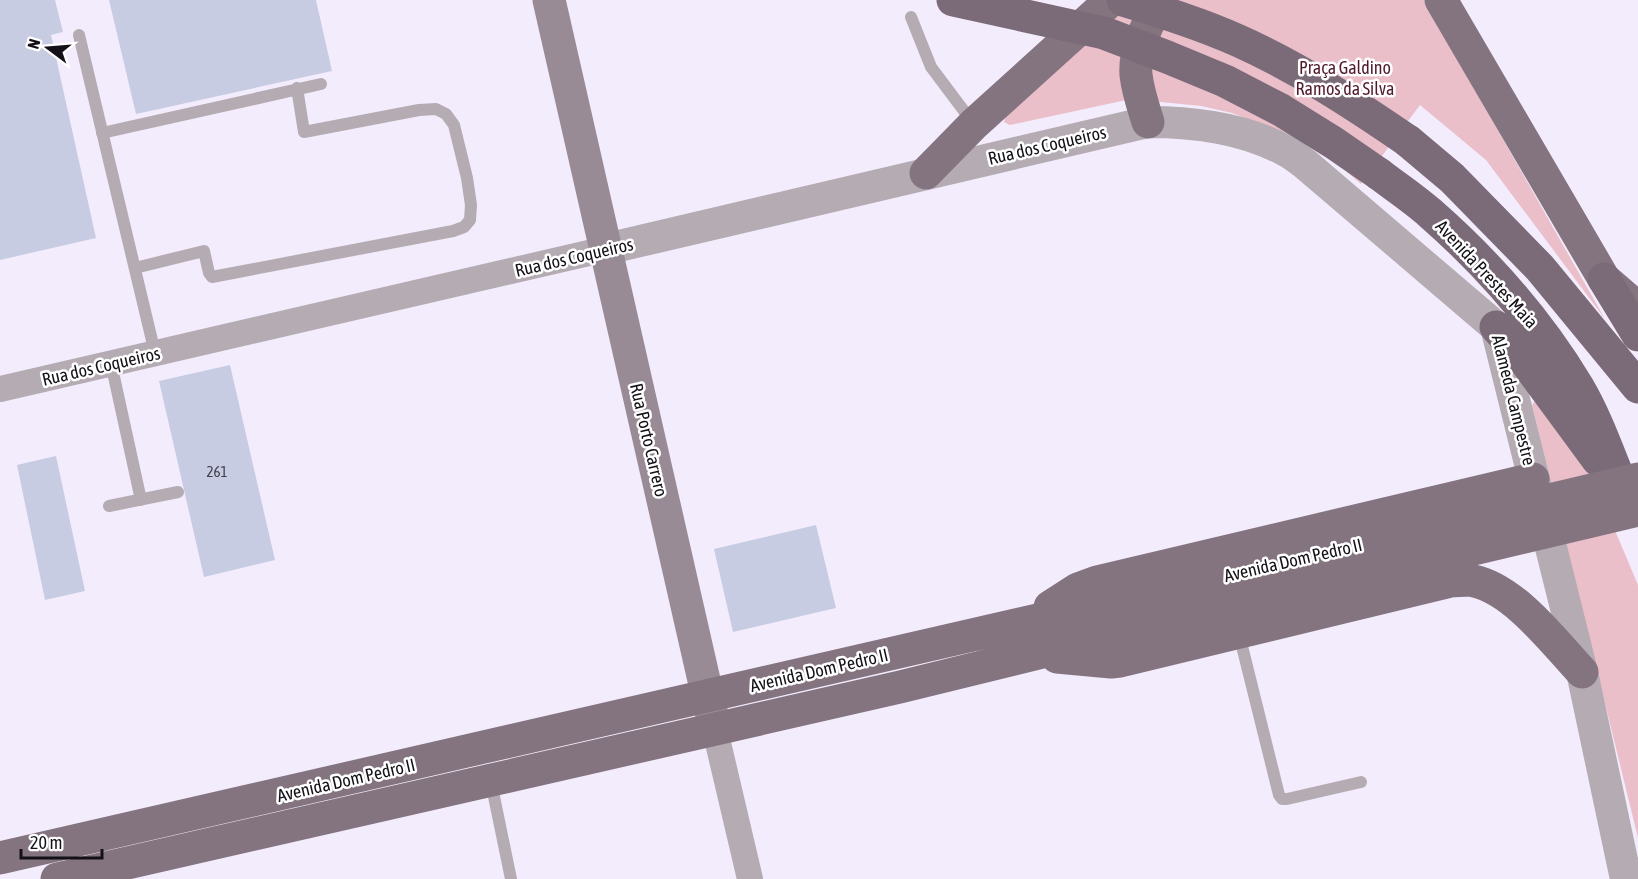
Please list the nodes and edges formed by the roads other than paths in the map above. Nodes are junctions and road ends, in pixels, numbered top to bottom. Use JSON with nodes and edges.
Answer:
{"nodes":[{"id":1,"x":549,"y":0,"type":"edge"},
{"id":2,"x":953,"y":0,"type":"edge"},
{"id":3,"x":1111,"y":0,"type":"edge"},
{"id":4,"x":1123,"y":0,"type":"edge"},
{"id":5,"x":1162,"y":0,"type":"edge"},
{"id":6,"x":1441,"y":0,"type":"edge"},
{"id":7,"x":911,"y":17,"type":"dead end"},
{"id":8,"x":79,"y":35,"type":"dead end"},
{"id":9,"x":321,"y":84,"type":"dead end"},
{"id":10,"x":297,"y":88,"type":"junction"},
{"id":11,"x":1148,"y":122,"type":"junction"},
{"id":12,"x":974,"y":124,"type":"junction"},
{"id":13,"x":102,"y":133,"type":"junction"},
{"id":14,"x":926,"y":173,"type":"junction"},
{"id":15,"x":606,"y":249,"type":"junction"},
{"id":16,"x":135,"y":268,"type":"junction"},
{"id":17,"x":1604,"y":279,"type":"junction"},
{"id":18,"x":1638,"y":310,"type":"edge"},
{"id":19,"x":1496,"y":327,"type":"junction"},
{"id":20,"x":1638,"y":335,"type":"edge"},
{"id":21,"x":155,"y":353,"type":"junction"},
{"id":22,"x":111,"y":363,"type":"junction"},
{"id":23,"x":1638,"y":387,"type":"edge"},
{"id":24,"x":0,"y":389,"type":"edge"},
{"id":25,"x":1533,"y":479,"type":"junction"},
{"id":26,"x":178,"y":492,"type":"dead end"},
{"id":27,"x":1633,"y":493,"type":"edge"},
{"id":28,"x":1467,"y":495,"type":"junction"},
{"id":29,"x":141,"y":500,"type":"junction"},
{"id":30,"x":109,"y":506,"type":"dead end"},
{"id":31,"x":1638,"y":521,"type":"edge"},
{"id":32,"x":1474,"y":581,"type":"junction"},
{"id":33,"x":1120,"y":617,"type":"junction"},
{"id":34,"x":1027,"y":622,"type":"junction"},
{"id":35,"x":1239,"y":633,"type":"junction"},
{"id":36,"x":1035,"y":655,"type":"junction"},
{"id":37,"x":1582,"y":672,"type":"junction"},
{"id":38,"x":707,"y":695,"type":"junction"},
{"id":39,"x":715,"y":730,"type":"junction"},
{"id":40,"x":491,"y":781,"type":"junction"},
{"id":41,"x":1361,"y":782,"type":"dead end"},
{"id":42,"x":0,"y":858,"type":"edge"},
{"id":43,"x":57,"y":879,"type":"edge"},
{"id":44,"x":511,"y":879,"type":"edge"},
{"id":45,"x":750,"y":879,"type":"edge"},
{"id":46,"x":1626,"y":879,"type":"edge"}],
"edges":[{"from":1,"to":15,"type":"main road","name":"Rua Porto Carrero"},
{"from":2,"to":27,"type":"highway","name":"Avenida Prestes Maia","bridge":true},
{"from":3,"to":12,"type":"main road"},
{"from":4,"to":23,"type":"highway","bridge":true},
{"from":5,"to":11,"type":"main road"},
{"from":6,"to":17,"type":"main road"},
{"from":7,"to":12,"type":"lane"},
{"from":8,"to":13,"type":"lane"},
{"from":9,"to":10,"type":"lane"},
{"from":10,"to":13,"type":"lane"},
{"from":10,"to":16,"type":"lane"},
{"from":11,"to":14,"type":"street","name":"Rua dos Coqueiros"},
{"from":11,"to":19,"type":"street","name":"Alameda Campestre"},
{"from":12,"to":14,"type":"main road"},
{"from":13,"to":16,"type":"lane"},
{"from":14,"to":15,"type":"street","name":"Rua dos Coqueiros"},
{"from":15,"to":21,"type":"street","name":"Rua dos Coqueiros"},
{"from":15,"to":38,"type":"main road","name":"Rua Porto Carrero"},
{"from":16,"to":21,"type":"lane"},
{"from":17,"to":18,"type":"main road"},
{"from":17,"to":20,"type":"highway"},
{"from":19,"to":25,"type":"street","name":"Alameda Campestre"},
{"from":19,"to":27,"type":"highway"},
{"from":21,"to":22,"type":"street","name":"Rua dos Coqueiros"},
{"from":22,"to":24,"type":"street","name":"Rua dos Coqueiros"},
{"from":22,"to":29,"type":"lane"},
{"from":25,"to":28,"type":"main road"},
{"from":25,"to":37,"type":"street","name":"Alameda Campestre"},
{"from":26,"to":29,"type":"lane"},
{"from":27,"to":31,"type":"highway","name":"Avenida Prestes Maia"},
{"from":27,"to":33,"type":"main road","name":"Avenida Dom Pedro II","bridge":true},
{"from":28,"to":32,"type":"main road"},
{"from":28,"to":34,"type":"main road"},
{"from":29,"to":30,"type":"lane"},
{"from":32,"to":35,"type":"main road"},
{"from":32,"to":37,"type":"main road"},
{"from":33,"to":34,"type":"main road","name":"Avenida Dom Pedro II"},
{"from":33,"to":36,"type":"main road","name":"Avenida Dom Pedro II"},
{"from":34,"to":38,"type":"main road","name":"Avenida Dom Pedro II"},
{"from":35,"to":36,"type":"main road"},
{"from":35,"to":41,"type":"lane"},
{"from":36,"to":39,"type":"main road","name":"Avenida Dom Pedro II"},
{"from":37,"to":46,"type":"street","name":"Alameda Campestre"},
{"from":38,"to":39,"type":"main road","name":"Rua Porto Carrero"},
{"from":38,"to":42,"type":"main road","name":"Avenida Dom Pedro II"},
{"from":39,"to":40,"type":"main road","name":"Avenida Dom Pedro II"},
{"from":39,"to":45,"type":"street","name":"Rua Porto Carrero"},
{"from":40,"to":43,"type":"main road","name":"Avenida Dom Pedro II"},
{"from":40,"to":44,"type":"lane"}]}
